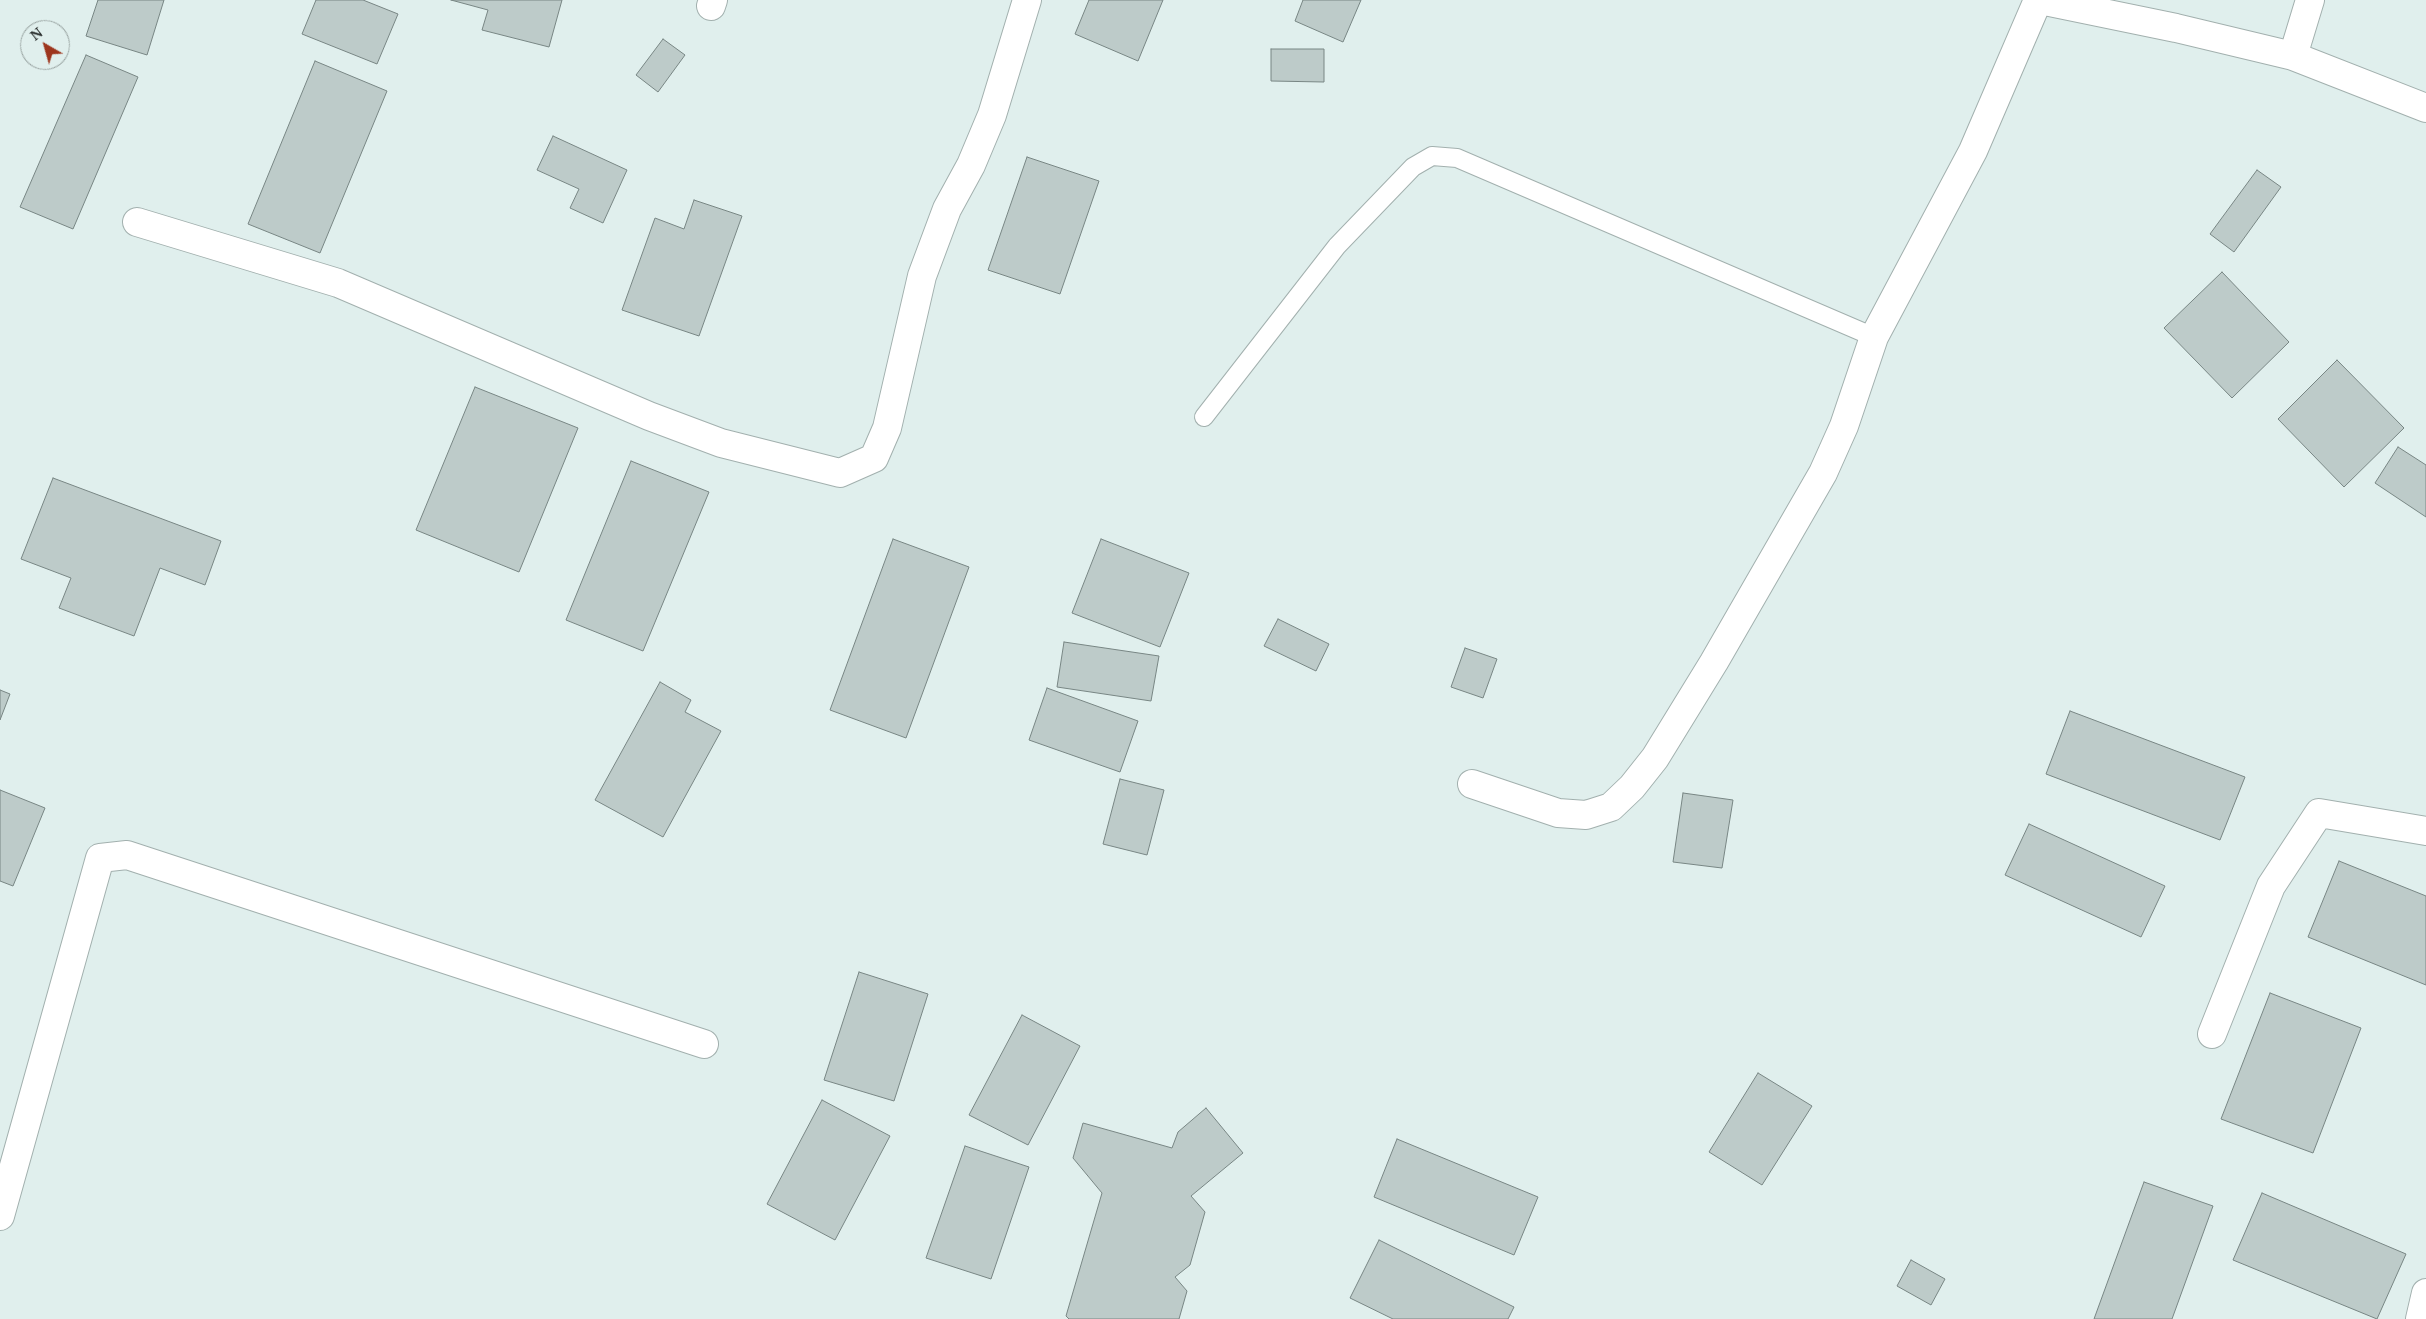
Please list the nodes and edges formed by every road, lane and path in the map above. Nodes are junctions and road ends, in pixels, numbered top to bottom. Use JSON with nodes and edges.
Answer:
{"nodes":[{"id":1,"x":1026,"y":0,"type":"edge"},
{"id":2,"x":2039,"y":0,"type":"edge"},
{"id":3,"x":2310,"y":0,"type":"edge"},
{"id":4,"x":2292,"y":56,"type":"junction"},
{"id":5,"x":2426,"y":108,"type":"edge"},
{"id":6,"x":137,"y":222,"type":"dead end"},
{"id":7,"x":1874,"y":337,"type":"junction"},
{"id":8,"x":1204,"y":417,"type":"dead end"},
{"id":9,"x":1472,"y":784,"type":"dead end"},
{"id":10,"x":2426,"y":831,"type":"edge"},
{"id":11,"x":2212,"y":1034,"type":"dead end"},
{"id":12,"x":704,"y":1044,"type":"dead end"},
{"id":13,"x":0,"y":1216,"type":"edge"},
{"id":14,"x":2426,"y":1293,"type":"edge"},
{"id":15,"x":2420,"y":1319,"type":"edge"}],
"edges":[{"from":1,"to":6,"type":"street"},
{"from":2,"to":4,"type":"street"},
{"from":2,"to":7,"type":"street"},
{"from":3,"to":4,"type":"street"},
{"from":4,"to":5,"type":"street"},
{"from":7,"to":8,"type":"lane"},
{"from":7,"to":9,"type":"street"},
{"from":10,"to":11,"type":"street"},
{"from":12,"to":13,"type":"street"},
{"from":14,"to":15,"type":"street"}]}
